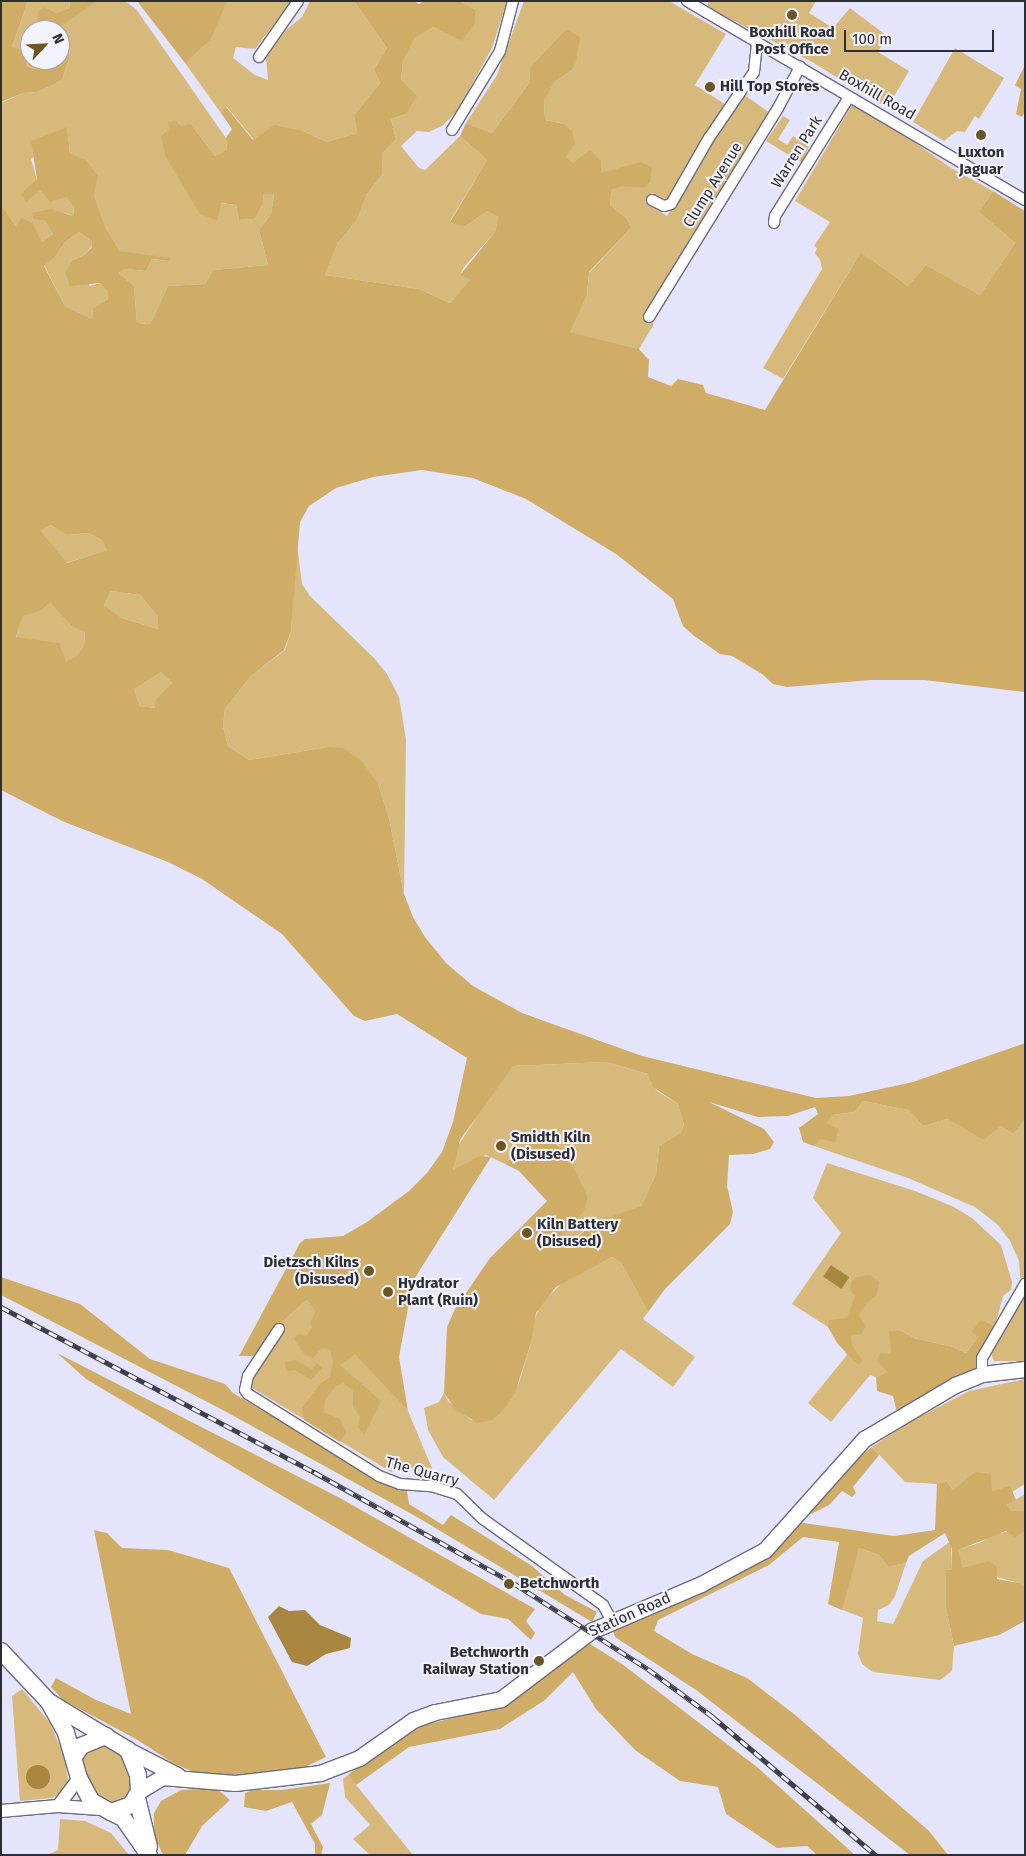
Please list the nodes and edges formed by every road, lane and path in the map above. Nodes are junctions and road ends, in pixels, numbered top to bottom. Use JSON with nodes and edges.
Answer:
{"nodes":[{"id":1,"x":298,"y":1,"type":"edge"},
{"id":2,"x":513,"y":1,"type":"edge"},
{"id":3,"x":687,"y":1,"type":"edge"},
{"id":4,"x":757,"y":43,"type":"junction"},
{"id":5,"x":259,"y":56,"type":"dead end"},
{"id":6,"x":800,"y":67,"type":"junction"},
{"id":7,"x":848,"y":97,"type":"junction"},
{"id":8,"x":452,"y":130,"type":"dead end"},
{"id":9,"x":652,"y":200,"type":"dead end"},
{"id":10,"x":1025,"y":200,"type":"edge"},
{"id":11,"x":774,"y":223,"type":"dead end"},
{"id":12,"x":649,"y":317,"type":"dead end"},
{"id":13,"x":1025,"y":1284,"type":"edge"},
{"id":14,"x":280,"y":1329,"type":"dead end"},
{"id":15,"x":1025,"y":1369,"type":"edge"},
{"id":16,"x":982,"y":1374,"type":"junction"},
{"id":17,"x":612,"y":1620,"type":"junction"},
{"id":18,"x":1,"y":1651,"type":"edge"},
{"id":19,"x":49,"y":1702,"type":"junction"},
{"id":20,"x":106,"y":1736,"type":"junction"},
{"id":21,"x":128,"y":1750,"type":"junction"},
{"id":22,"x":74,"y":1757,"type":"junction"},
{"id":23,"x":182,"y":1777,"type":"junction"},
{"id":24,"x":78,"y":1778,"type":"junction"},
{"id":25,"x":138,"y":1795,"type":"junction"},
{"id":26,"x":58,"y":1806,"type":"junction"},
{"id":27,"x":1,"y":1810,"type":"edge"},
{"id":28,"x":106,"y":1810,"type":"junction"},
{"id":29,"x":150,"y":1855,"type":"edge"}],
"edges":[{"from":1,"to":5,"type":"street"},
{"from":2,"to":8,"type":"street"},
{"from":3,"to":4,"type":"street","name":"Boxhill Road"},
{"from":4,"to":6,"type":"street","name":"Boxhill Road"},
{"from":4,"to":9,"type":"street"},
{"from":6,"to":7,"type":"street","name":"Boxhill Road"},
{"from":6,"to":12,"type":"street","name":"Clump Avenue"},
{"from":7,"to":10,"type":"street","name":"Boxhill Road"},
{"from":7,"to":11,"type":"street","name":"Warren Park"},
{"from":13,"to":16,"type":"street"},
{"from":14,"to":17,"type":"street","name":"The Quarry"},
{"from":15,"to":16,"type":"main road","name":"Station Road"},
{"from":16,"to":17,"type":"main road","name":"Station Road"},
{"from":17,"to":23,"type":"main road","name":"Station Road"},
{"from":18,"to":19,"type":"main road"},
{"from":19,"to":20,"type":"main road"},
{"from":19,"to":22,"type":"main road"},
{"from":20,"to":21,"type":"main road"},
{"from":20,"to":22,"type":"main road"},
{"from":21,"to":23,"type":"main road","name":"Station Road"},
{"from":21,"to":25,"type":"main road"},
{"from":22,"to":24,"type":"main road"},
{"from":23,"to":25,"type":"main road","name":"Station Road"},
{"from":24,"to":26,"type":"street"},
{"from":24,"to":28,"type":"main road"},
{"from":25,"to":28,"type":"main road"},
{"from":25,"to":29,"type":"main road"},
{"from":26,"to":27,"type":"street"},
{"from":26,"to":28,"type":"street"},
{"from":28,"to":29,"type":"main road"}]}
